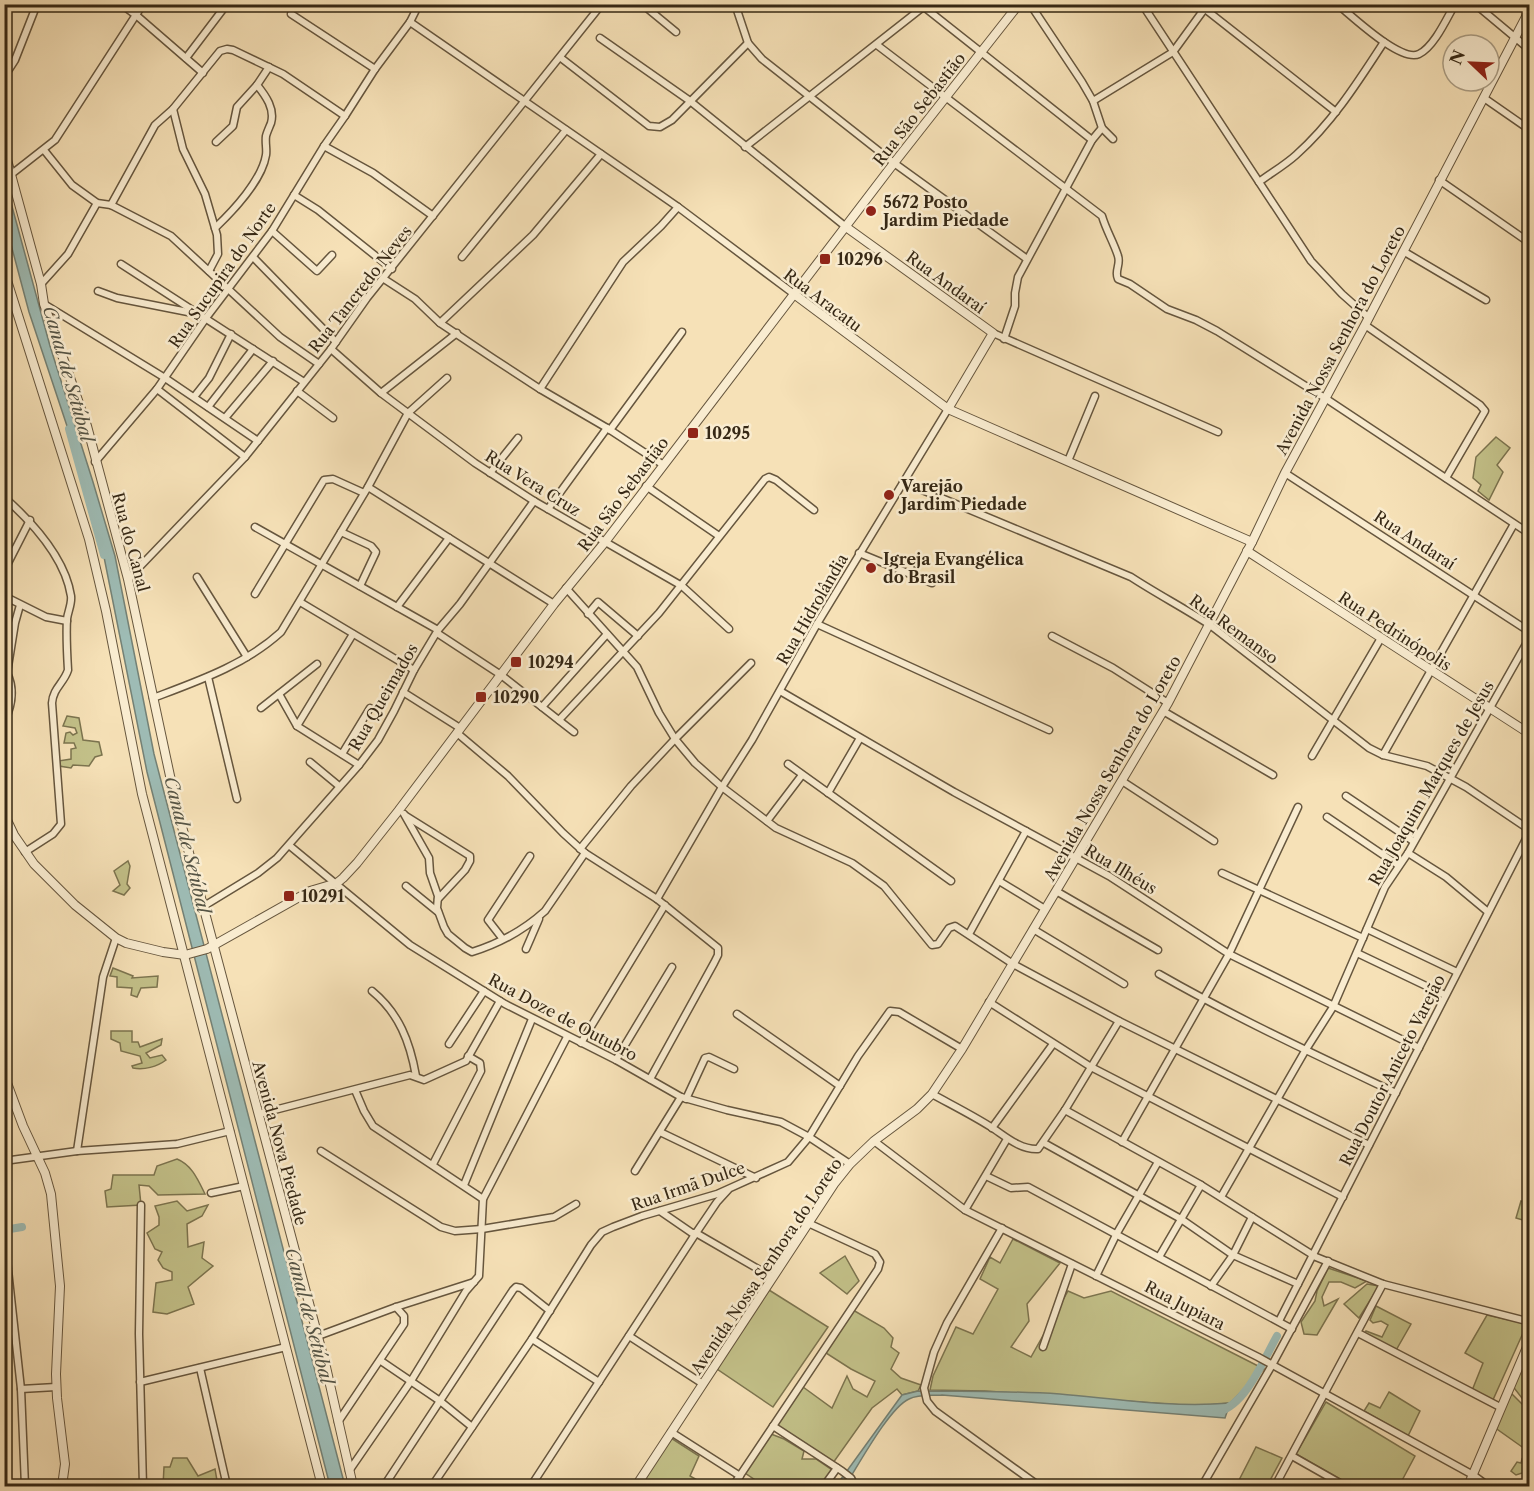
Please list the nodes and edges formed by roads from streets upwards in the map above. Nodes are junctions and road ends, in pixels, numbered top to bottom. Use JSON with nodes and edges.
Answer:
{"nodes":[{"id":1,"x":37,"y":4,"type":"edge"},
{"id":2,"x":120,"y":4,"type":"edge"},
{"id":3,"x":143,"y":4,"type":"edge"},
{"id":4,"x":227,"y":4,"type":"edge"},
{"id":5,"x":419,"y":4,"type":"edge"},
{"id":6,"x":602,"y":4,"type":"edge"},
{"id":7,"x":642,"y":4,"type":"edge"},
{"id":8,"x":735,"y":4,"type":"edge"},
{"id":9,"x":1018,"y":4,"type":"edge"},
{"id":10,"x":1030,"y":4,"type":"edge"},
{"id":11,"x":1142,"y":4,"type":"edge"},
{"id":12,"x":1337,"y":4,"type":"edge"},
{"id":13,"x":1455,"y":4,"type":"edge"},
{"id":14,"x":1475,"y":4,"type":"edge"},
{"id":15,"x":926,"y":6,"type":"edge"},
{"id":16,"x":1206,"y":7,"type":"edge"},
{"id":17,"x":1530,"y":9,"type":"edge"},
{"id":18,"x":291,"y":14,"type":"dead end"},
{"id":19,"x":136,"y":15,"type":"junction"},
{"id":20,"x":410,"y":22,"type":"junction"},
{"id":21,"x":676,"y":32,"type":"dead end"},
{"id":22,"x":600,"y":38,"type":"dead end"},
{"id":23,"x":1514,"y":39,"type":"junction"},
{"id":24,"x":1384,"y":42,"type":"junction"},
{"id":25,"x":748,"y":43,"type":"junction"},
{"id":26,"x":877,"y":45,"type":"junction"},
{"id":27,"x":1530,"y":50,"type":"edge"},
{"id":28,"x":982,"y":51,"type":"junction"},
{"id":29,"x":1173,"y":52,"type":"junction"},
{"id":30,"x":186,"y":58,"type":"junction"},
{"id":31,"x":561,"y":58,"type":"junction"},
{"id":32,"x":268,"y":66,"type":"junction"},
{"id":33,"x":375,"y":69,"type":"junction"},
{"id":34,"x":203,"y":73,"type":"junction"},
{"id":35,"x":4,"y":77,"type":"edge"},
{"id":36,"x":257,"y":85,"type":"junction"},
{"id":37,"x":809,"y":97,"type":"junction"},
{"id":38,"x":947,"y":98,"type":"junction"},
{"id":39,"x":1484,"y":98,"type":"junction"},
{"id":40,"x":526,"y":101,"type":"junction"},
{"id":41,"x":690,"y":101,"type":"junction"},
{"id":42,"x":1093,"y":101,"type":"junction"},
{"id":43,"x":173,"y":109,"type":"junction"},
{"id":44,"x":1336,"y":112,"type":"junction"},
{"id":45,"x":345,"y":116,"type":"junction"},
{"id":46,"x":1102,"y":128,"type":"junction"},
{"id":47,"x":566,"y":130,"type":"junction"},
{"id":48,"x":1530,"y":130,"type":"edge"},
{"id":49,"x":1113,"y":139,"type":"dead end"},
{"id":50,"x":1092,"y":140,"type":"junction"},
{"id":51,"x":216,"y":142,"type":"dead end"},
{"id":52,"x":324,"y":146,"type":"junction"},
{"id":53,"x":745,"y":147,"type":"junction"},
{"id":54,"x":4,"y":148,"type":"edge"},
{"id":55,"x":44,"y":150,"type":"junction"},
{"id":56,"x":601,"y":154,"type":"junction"},
{"id":57,"x":894,"y":163,"type":"junction"},
{"id":58,"x":7,"y":178,"type":"edge"},
{"id":59,"x":1439,"y":180,"type":"junction"},
{"id":60,"x":1259,"y":182,"type":"junction"},
{"id":61,"x":1066,"y":189,"type":"junction"},
{"id":62,"x":294,"y":195,"type":"junction"},
{"id":63,"x":97,"y":203,"type":"junction"},
{"id":64,"x":111,"y":205,"type":"junction"},
{"id":65,"x":678,"y":207,"type":"junction"},
{"id":66,"x":433,"y":216,"type":"junction"},
{"id":67,"x":846,"y":227,"type":"junction"},
{"id":68,"x":215,"y":228,"type":"junction"},
{"id":69,"x":272,"y":231,"type":"junction"},
{"id":70,"x":1530,"y":243,"type":"edge"},
{"id":71,"x":1403,"y":251,"type":"junction"},
{"id":72,"x":332,"y":255,"type":"dead end"},
{"id":73,"x":253,"y":257,"type":"junction"},
{"id":74,"x":462,"y":257,"type":"dead end"},
{"id":75,"x":1027,"y":259,"type":"junction"},
{"id":76,"x":121,"y":264,"type":"dead end"},
{"id":77,"x":392,"y":269,"type":"junction"},
{"id":78,"x":4,"y":271,"type":"edge"},
{"id":79,"x":209,"y":272,"type":"junction"},
{"id":80,"x":384,"y":279,"type":"junction"},
{"id":81,"x":41,"y":284,"type":"junction"},
{"id":82,"x":98,"y":291,"type":"dead end"},
{"id":83,"x":228,"y":291,"type":"junction"},
{"id":84,"x":794,"y":294,"type":"junction"},
{"id":85,"x":1486,"y":300,"type":"dead end"},
{"id":86,"x":44,"y":304,"type":"junction"},
{"id":87,"x":203,"y":316,"type":"junction"},
{"id":88,"x":1367,"y":322,"type":"junction"},
{"id":89,"x":440,"y":323,"type":"junction"},
{"id":90,"x":682,"y":332,"type":"dead end"},
{"id":91,"x":457,"y":333,"type":"junction"},
{"id":92,"x":993,"y":333,"type":"junction"},
{"id":93,"x":231,"y":334,"type":"junction"},
{"id":94,"x":1004,"y":339,"type":"junction"},
{"id":95,"x":336,"y":342,"type":"junction"},
{"id":96,"x":254,"y":349,"type":"junction"},
{"id":97,"x":331,"y":349,"type":"junction"},
{"id":98,"x":273,"y":361,"type":"junction"},
{"id":99,"x":319,"y":364,"type":"junction"},
{"id":100,"x":165,"y":378,"type":"junction"},
{"id":101,"x":447,"y":378,"type":"dead end"},
{"id":102,"x":304,"y":381,"type":"junction"},
{"id":103,"x":157,"y":389,"type":"junction"},
{"id":104,"x":540,"y":389,"type":"junction"},
{"id":105,"x":297,"y":391,"type":"junction"},
{"id":106,"x":381,"y":393,"type":"junction"},
{"id":107,"x":1095,"y":396,"type":"dead end"},
{"id":108,"x":194,"y":397,"type":"junction"},
{"id":109,"x":1325,"y":398,"type":"junction"},
{"id":110,"x":208,"y":406,"type":"junction"},
{"id":111,"x":948,"y":409,"type":"junction"},
{"id":112,"x":408,"y":413,"type":"junction"},
{"id":113,"x":225,"y":418,"type":"junction"},
{"id":114,"x":333,"y":418,"type":"dead end"},
{"id":115,"x":609,"y":429,"type":"junction"},
{"id":116,"x":1218,"y":432,"type":"dead end"},
{"id":117,"x":518,"y":438,"type":"dead end"},
{"id":118,"x":258,"y":441,"type":"junction"},
{"id":119,"x":245,"y":457,"type":"junction"},
{"id":120,"x":1068,"y":461,"type":"junction"},
{"id":121,"x":95,"y":462,"type":"junction"},
{"id":122,"x":663,"y":464,"type":"junction"},
{"id":123,"x":490,"y":473,"type":"junction"},
{"id":124,"x":1285,"y":473,"type":"junction"},
{"id":125,"x":1446,"y":478,"type":"junction"},
{"id":126,"x":903,"y":482,"type":"junction"},
{"id":127,"x":646,"y":486,"type":"junction"},
{"id":128,"x":366,"y":490,"type":"junction"},
{"id":129,"x":4,"y":497,"type":"edge"},
{"id":130,"x":534,"y":501,"type":"junction"},
{"id":131,"x":548,"y":509,"type":"junction"},
{"id":132,"x":814,"y":510,"type":"dead end"},
{"id":133,"x":30,"y":520,"type":"junction"},
{"id":134,"x":1515,"y":524,"type":"junction"},
{"id":135,"x":255,"y":527,"type":"dead end"},
{"id":136,"x":341,"y":532,"type":"junction"},
{"id":137,"x":1530,"y":534,"type":"edge"},
{"id":138,"x":719,"y":536,"type":"junction"},
{"id":139,"x":448,"y":538,"type":"junction"},
{"id":140,"x":605,"y":542,"type":"junction"},
{"id":141,"x":1252,"y":542,"type":"junction"},
{"id":142,"x":284,"y":544,"type":"junction"},
{"id":143,"x":1247,"y":550,"type":"junction"},
{"id":144,"x":859,"y":553,"type":"junction"},
{"id":145,"x":488,"y":563,"type":"junction"},
{"id":146,"x":321,"y":565,"type":"junction"},
{"id":147,"x":4,"y":572,"type":"edge"},
{"id":148,"x":197,"y":577,"type":"dead end"},
{"id":149,"x":128,"y":579,"type":"junction"},
{"id":150,"x":932,"y":582,"type":"dead end"},
{"id":151,"x":682,"y":585,"type":"junction"},
{"id":152,"x":360,"y":586,"type":"junction"},
{"id":153,"x":566,"y":588,"type":"junction"},
{"id":154,"x":255,"y":594,"type":"dead end"},
{"id":155,"x":1475,"y":595,"type":"junction"},
{"id":156,"x":4,"y":596,"type":"edge"},
{"id":157,"x":300,"y":602,"type":"junction"},
{"id":158,"x":554,"y":604,"type":"junction"},
{"id":159,"x":20,"y":605,"type":"junction"},
{"id":160,"x":397,"y":607,"type":"junction"},
{"id":161,"x":588,"y":614,"type":"junction"},
{"id":162,"x":67,"y":621,"type":"junction"},
{"id":163,"x":817,"y":624,"type":"junction"},
{"id":164,"x":1209,"y":625,"type":"junction"},
{"id":165,"x":729,"y":629,"type":"dead end"},
{"id":166,"x":437,"y":632,"type":"junction"},
{"id":167,"x":1530,"y":632,"type":"edge"},
{"id":168,"x":352,"y":634,"type":"junction"},
{"id":169,"x":607,"y":634,"type":"junction"},
{"id":170,"x":638,"y":636,"type":"junction"},
{"id":171,"x":1052,"y":636,"type":"dead end"},
{"id":172,"x":1530,"y":637,"type":"edge"},
{"id":173,"x":1381,"y":638,"type":"junction"},
{"id":174,"x":623,"y":651,"type":"junction"},
{"id":175,"x":247,"y":657,"type":"junction"},
{"id":176,"x":751,"y":663,"type":"dead end"},
{"id":177,"x":317,"y":664,"type":"dead end"},
{"id":178,"x":414,"y":670,"type":"junction"},
{"id":179,"x":1432,"y":671,"type":"junction"},
{"id":180,"x":6,"y":672,"type":"edge"},
{"id":181,"x":501,"y":675,"type":"junction"},
{"id":182,"x":208,"y":677,"type":"junction"},
{"id":183,"x":780,"y":691,"type":"junction"},
{"id":184,"x":403,"y":692,"type":"junction"},
{"id":185,"x":279,"y":694,"type":"junction"},
{"id":186,"x":153,"y":698,"type":"junction"},
{"id":187,"x":1168,"y":703,"type":"junction"},
{"id":188,"x":542,"y":707,"type":"junction"},
{"id":189,"x":261,"y":708,"type":"dead end"},
{"id":190,"x":370,"y":708,"type":"dead end"},
{"id":191,"x":1490,"y":709,"type":"junction"},
{"id":192,"x":1163,"y":711,"type":"junction"},
{"id":193,"x":559,"y":720,"type":"junction"},
{"id":194,"x":1333,"y":720,"type":"junction"},
{"id":195,"x":4,"y":723,"type":"edge"},
{"id":196,"x":297,"y":726,"type":"junction"},
{"id":197,"x":1049,"y":730,"type":"dead end"},
{"id":198,"x":459,"y":731,"type":"junction"},
{"id":199,"x":574,"y":732,"type":"dead end"},
{"id":200,"x":1530,"y":734,"type":"edge"},
{"id":201,"x":860,"y":738,"type":"junction"},
{"id":202,"x":675,"y":739,"type":"junction"},
{"id":203,"x":342,"y":754,"type":"junction"},
{"id":204,"x":1383,"y":755,"type":"junction"},
{"id":205,"x":1312,"y":756,"type":"dead end"},
{"id":206,"x":310,"y":762,"type":"dead end"},
{"id":207,"x":788,"y":764,"type":"dead end"},
{"id":208,"x":359,"y":765,"type":"junction"},
{"id":209,"x":802,"y":775,"type":"junction"},
{"id":210,"x":1273,"y":775,"type":"dead end"},
{"id":211,"x":1451,"y":779,"type":"junction"},
{"id":212,"x":1122,"y":781,"type":"junction"},
{"id":213,"x":339,"y":786,"type":"junction"},
{"id":214,"x":722,"y":787,"type":"junction"},
{"id":215,"x":828,"y":794,"type":"junction"},
{"id":216,"x":1346,"y":796,"type":"dead end"},
{"id":217,"x":237,"y":799,"type":"dead end"},
{"id":218,"x":1298,"y":807,"type":"dead end"},
{"id":219,"x":401,"y":812,"type":"junction"},
{"id":220,"x":4,"y":814,"type":"edge"},
{"id":221,"x":1327,"y":817,"type":"dead end"},
{"id":222,"x":767,"y":821,"type":"junction"},
{"id":223,"x":1026,"y":831,"type":"junction"},
{"id":224,"x":1530,"y":831,"type":"edge"},
{"id":225,"x":1214,"y":841,"type":"dead end"},
{"id":226,"x":1413,"y":841,"type":"junction"},
{"id":227,"x":290,"y":846,"type":"junction"},
{"id":228,"x":583,"y":851,"type":"junction"},
{"id":229,"x":25,"y":852,"type":"junction"},
{"id":230,"x":1408,"y":853,"type":"junction"},
{"id":231,"x":530,"y":856,"type":"dead end"},
{"id":232,"x":1076,"y":857,"type":"junction"},
{"id":233,"x":1398,"y":866,"type":"junction"},
{"id":234,"x":1222,"y":873,"type":"dead end"},
{"id":235,"x":951,"y":881,"type":"dead end"},
{"id":236,"x":999,"y":882,"type":"junction"},
{"id":237,"x":337,"y":883,"type":"junction"},
{"id":238,"x":406,"y":886,"type":"dead end"},
{"id":239,"x":1259,"y":889,"type":"junction"},
{"id":240,"x":1056,"y":891,"type":"junction"},
{"id":241,"x":657,"y":899,"type":"junction"},
{"id":242,"x":438,"y":900,"type":"junction"},
{"id":243,"x":665,"y":905,"type":"junction"},
{"id":244,"x":204,"y":906,"type":"junction"},
{"id":245,"x":1045,"y":909,"type":"junction"},
{"id":246,"x":438,"y":912,"type":"junction"},
{"id":247,"x":1488,"y":912,"type":"junction"},
{"id":248,"x":540,"y":915,"type":"junction"},
{"id":249,"x":1033,"y":929,"type":"junction"},
{"id":250,"x":1367,"y":929,"type":"junction"},
{"id":251,"x":969,"y":934,"type":"junction"},
{"id":252,"x":116,"y":938,"type":"junction"},
{"id":253,"x":502,"y":938,"type":"junction"},
{"id":254,"x":1363,"y":938,"type":"junction"},
{"id":255,"x":211,"y":948,"type":"junction"},
{"id":256,"x":526,"y":949,"type":"dead end"},
{"id":257,"x":1158,"y":950,"type":"dead end"},
{"id":258,"x":1357,"y":953,"type":"junction"},
{"id":259,"x":189,"y":954,"type":"junction"},
{"id":260,"x":1229,"y":954,"type":"junction"},
{"id":261,"x":1013,"y":964,"type":"junction"},
{"id":262,"x":672,"y":967,"type":"dead end"},
{"id":263,"x":1457,"y":972,"type":"junction"},
{"id":264,"x":1159,"y":974,"type":"dead end"},
{"id":265,"x":1124,"y":984,"type":"dead end"},
{"id":266,"x":372,"y":991,"type":"dead end"},
{"id":267,"x":484,"y":991,"type":"junction"},
{"id":268,"x":1445,"y":995,"type":"junction"},
{"id":269,"x":1205,"y":1000,"type":"junction"},
{"id":270,"x":500,"y":1001,"type":"junction"},
{"id":271,"x":989,"y":1002,"type":"junction"},
{"id":272,"x":1333,"y":1007,"type":"junction"},
{"id":273,"x":737,"y":1014,"type":"dead end"},
{"id":274,"x":532,"y":1019,"type":"junction"},
{"id":275,"x":1119,"y":1021,"type":"junction"},
{"id":276,"x":567,"y":1037,"type":"junction"},
{"id":277,"x":581,"y":1043,"type":"junction"},
{"id":278,"x":449,"y":1044,"type":"dead end"},
{"id":279,"x":1053,"y":1044,"type":"junction"},
{"id":280,"x":1419,"y":1048,"type":"junction"},
{"id":281,"x":962,"y":1049,"type":"junction"},
{"id":282,"x":1175,"y":1049,"type":"junction"},
{"id":283,"x":1305,"y":1051,"type":"junction"},
{"id":284,"x":468,"y":1056,"type":"junction"},
{"id":285,"x":616,"y":1060,"type":"junction"},
{"id":286,"x":1091,"y":1067,"type":"junction"},
{"id":287,"x":734,"y":1069,"type":"dead end"},
{"id":288,"x":4,"y":1075,"type":"edge"},
{"id":289,"x":416,"y":1076,"type":"junction"},
{"id":290,"x":650,"y":1079,"type":"junction"},
{"id":291,"x":840,"y":1086,"type":"junction"},
{"id":292,"x":355,"y":1090,"type":"junction"},
{"id":293,"x":1396,"y":1093,"type":"junction"},
{"id":294,"x":932,"y":1094,"type":"junction"},
{"id":295,"x":1148,"y":1097,"type":"junction"},
{"id":296,"x":684,"y":1098,"type":"junction"},
{"id":297,"x":1278,"y":1099,"type":"junction"},
{"id":298,"x":1065,"y":1110,"type":"junction"},
{"id":299,"x":259,"y":1114,"type":"junction"},
{"id":300,"x":992,"y":1128,"type":"junction"},
{"id":301,"x":231,"y":1131,"type":"junction"},
{"id":302,"x":660,"y":1132,"type":"junction"},
{"id":303,"x":809,"y":1137,"type":"junction"},
{"id":304,"x":1007,"y":1139,"type":"junction"},
{"id":305,"x":874,"y":1141,"type":"junction"},
{"id":306,"x":1122,"y":1142,"type":"junction"},
{"id":307,"x":1044,"y":1143,"type":"junction"},
{"id":308,"x":1370,"y":1144,"type":"junction"},
{"id":309,"x":1249,"y":1149,"type":"junction"},
{"id":310,"x":77,"y":1151,"type":"junction"},
{"id":311,"x":321,"y":1151,"type":"dead end"},
{"id":312,"x":38,"y":1157,"type":"junction"},
{"id":313,"x":4,"y":1161,"type":"edge"},
{"id":314,"x":1158,"y":1162,"type":"junction"},
{"id":315,"x":433,"y":1164,"type":"junction"},
{"id":316,"x":850,"y":1164,"type":"junction"},
{"id":317,"x":635,"y":1171,"type":"dead end"},
{"id":318,"x":986,"y":1176,"type":"junction"},
{"id":319,"x":756,"y":1178,"type":"junction"},
{"id":320,"x":464,"y":1185,"type":"junction"},
{"id":321,"x":1201,"y":1185,"type":"junction"},
{"id":322,"x":244,"y":1186,"type":"junction"},
{"id":323,"x":731,"y":1187,"type":"junction"},
{"id":324,"x":211,"y":1193,"type":"dead end"},
{"id":325,"x":1138,"y":1196,"type":"junction"},
{"id":326,"x":1221,"y":1197,"type":"junction"},
{"id":327,"x":1343,"y":1197,"type":"junction"},
{"id":328,"x":483,"y":1199,"type":"junction"},
{"id":329,"x":576,"y":1204,"type":"dead end"},
{"id":330,"x":141,"y":1205,"type":"dead end"},
{"id":331,"x":965,"y":1210,"type":"junction"},
{"id":332,"x":660,"y":1211,"type":"junction"},
{"id":333,"x":1252,"y":1218,"type":"junction"},
{"id":334,"x":1181,"y":1219,"type":"junction"},
{"id":335,"x":4,"y":1223,"type":"edge"},
{"id":336,"x":808,"y":1223,"type":"junction"},
{"id":337,"x":1002,"y":1228,"type":"junction"},
{"id":338,"x":482,"y":1229,"type":"junction"},
{"id":339,"x":696,"y":1233,"type":"junction"},
{"id":340,"x":1117,"y":1233,"type":"junction"},
{"id":341,"x":5,"y":1238,"type":"edge"},
{"id":342,"x":1233,"y":1255,"type":"junction"},
{"id":343,"x":1314,"y":1256,"type":"junction"},
{"id":344,"x":1159,"y":1257,"type":"junction"},
{"id":345,"x":1326,"y":1261,"type":"junction"},
{"id":346,"x":1072,"y":1264,"type":"junction"},
{"id":347,"x":6,"y":1270,"type":"edge"},
{"id":348,"x":1096,"y":1276,"type":"junction"},
{"id":349,"x":772,"y":1277,"type":"junction"},
{"id":350,"x":474,"y":1282,"type":"junction"},
{"id":351,"x":1298,"y":1284,"type":"junction"},
{"id":352,"x":1383,"y":1284,"type":"junction"},
{"id":353,"x":1211,"y":1286,"type":"junction"},
{"id":354,"x":396,"y":1307,"type":"junction"},
{"id":355,"x":550,"y":1311,"type":"junction"},
{"id":356,"x":1280,"y":1322,"type":"junction"},
{"id":357,"x":1530,"y":1322,"type":"edge"},
{"id":358,"x":1290,"y":1328,"type":"junction"},
{"id":359,"x":1358,"y":1333,"type":"junction"},
{"id":360,"x":318,"y":1336,"type":"junction"},
{"id":361,"x":629,"y":1336,"type":"junction"},
{"id":362,"x":532,"y":1339,"type":"junction"},
{"id":363,"x":1530,"y":1340,"type":"edge"},
{"id":364,"x":286,"y":1347,"type":"junction"},
{"id":365,"x":1043,"y":1347,"type":"dead end"},
{"id":366,"x":381,"y":1361,"type":"junction"},
{"id":367,"x":1270,"y":1363,"type":"junction"},
{"id":368,"x":200,"y":1368,"type":"junction"},
{"id":369,"x":411,"y":1381,"type":"junction"},
{"id":370,"x":140,"y":1382,"type":"junction"},
{"id":371,"x":598,"y":1382,"type":"junction"},
{"id":372,"x":703,"y":1384,"type":"junction"},
{"id":373,"x":56,"y":1388,"type":"junction"},
{"id":374,"x":21,"y":1389,"type":"junction"},
{"id":375,"x":1325,"y":1395,"type":"junction"},
{"id":376,"x":440,"y":1401,"type":"junction"},
{"id":377,"x":1500,"y":1407,"type":"junction"},
{"id":378,"x":338,"y":1422,"type":"junction"},
{"id":379,"x":772,"y":1426,"type":"junction"},
{"id":380,"x":472,"y":1427,"type":"junction"},
{"id":381,"x":671,"y":1432,"type":"junction"},
{"id":382,"x":1292,"y":1456,"type":"junction"},
{"id":383,"x":840,"y":1470,"type":"junction"},
{"id":384,"x":349,"y":1472,"type":"junction"},
{"id":385,"x":1473,"y":1475,"type":"junction"},
{"id":386,"x":740,"y":1476,"type":"junction"},
{"id":387,"x":25,"y":1486,"type":"edge"},
{"id":388,"x":62,"y":1486,"type":"edge"},
{"id":389,"x":143,"y":1486,"type":"edge"},
{"id":390,"x":227,"y":1486,"type":"edge"},
{"id":391,"x":322,"y":1486,"type":"edge"},
{"id":392,"x":353,"y":1486,"type":"edge"},
{"id":393,"x":384,"y":1486,"type":"edge"},
{"id":394,"x":432,"y":1486,"type":"edge"},
{"id":395,"x":531,"y":1486,"type":"edge"},
{"id":396,"x":636,"y":1486,"type":"edge"},
{"id":397,"x":732,"y":1486,"type":"edge"},
{"id":398,"x":824,"y":1486,"type":"edge"},
{"id":399,"x":855,"y":1486,"type":"edge"},
{"id":400,"x":1039,"y":1486,"type":"edge"},
{"id":401,"x":1202,"y":1486,"type":"edge"},
{"id":402,"x":1275,"y":1486,"type":"edge"},
{"id":403,"x":1345,"y":1486,"type":"edge"},
{"id":404,"x":1468,"y":1486,"type":"edge"},
{"id":405,"x":1488,"y":1486,"type":"edge"}],
"edges":[{"from":1,"to":35,"type":"street"},
{"from":2,"to":19,"type":"street"},
{"from":3,"to":19,"type":"street"},
{"from":4,"to":30,"type":"street"},
{"from":5,"to":20,"type":"street","name":"Rua Sucupira do Norte"},
{"from":6,"to":31,"type":"street","name":"Rua Tancredo Neves"},
{"from":7,"to":21,"type":"street"},
{"from":8,"to":25,"type":"street"},
{"from":9,"to":28,"type":"street","name":"Rua São Sebastião"},
{"from":10,"to":42,"type":"street"},
{"from":11,"to":29,"type":"street"},
{"from":12,"to":24,"type":"street"},
{"from":13,"to":24,"type":"street"},
{"from":14,"to":23,"type":"street"},
{"from":15,"to":26,"type":"street"},
{"from":15,"to":28,"type":"street"},
{"from":16,"to":29,"type":"street"},
{"from":16,"to":44,"type":"street"},
{"from":17,"to":23,"type":"street","name":"Avenida Nossa Senhora do Loreto"},
{"from":18,"to":33,"type":"street"},
{"from":19,"to":30,"type":"street"},
{"from":19,"to":55,"type":"street"},
{"from":20,"to":33,"type":"street","name":"Rua Sucupira do Norte"},
{"from":20,"to":40,"type":"street","name":"Rua Aracatu"},
{"from":22,"to":41,"type":"street","name":"Rua Andaraí"},
{"from":23,"to":27,"type":"street"},
{"from":23,"to":39,"type":"street","name":"Avenida Nossa Senhora do Loreto"},
{"from":24,"to":44,"type":"street"},
{"from":25,"to":37,"type":"street"},
{"from":25,"to":41,"type":"street"},
{"from":26,"to":37,"type":"street"},
{"from":26,"to":38,"type":"street"},
{"from":28,"to":38,"type":"street","name":"Rua São Sebastião"},
{"from":28,"to":50,"type":"street"},
{"from":29,"to":42,"type":"street"},
{"from":29,"to":60,"type":"street"},
{"from":30,"to":34,"type":"street"},
{"from":31,"to":40,"type":"street","name":"Rua Tancredo Neves"},
{"from":31,"to":41,"type":"street"},
{"from":32,"to":34,"type":"street"},
{"from":32,"to":36,"type":"street"},
{"from":32,"to":45,"type":"street"},
{"from":33,"to":45,"type":"street","name":"Rua Sucupira do Norte"},
{"from":34,"to":43,"type":"street"},
{"from":36,"to":51,"type":"street"},
{"from":36,"to":68,"type":"street"},
{"from":37,"to":53,"type":"street"},
{"from":37,"to":57,"type":"street"},
{"from":38,"to":57,"type":"street","name":"Rua São Sebastião"},
{"from":38,"to":61,"type":"street"},
{"from":39,"to":48,"type":"street"},
{"from":39,"to":59,"type":"street","name":"Avenida Nossa Senhora do Loreto"},
{"from":40,"to":47,"type":"street","name":"Rua Aracatu"},
{"from":40,"to":66,"type":"street","name":"Rua Tancredo Neves"},
{"from":41,"to":53,"type":"street","name":"Rua Andaraí"},
{"from":42,"to":46,"type":"street"},
{"from":43,"to":64,"type":"street"},
{"from":43,"to":68,"type":"street"},
{"from":44,"to":60,"type":"street"},
{"from":45,"to":52,"type":"street","name":"Rua Sucupira do Norte"},
{"from":46,"to":49,"type":"street"},
{"from":46,"to":50,"type":"street"},
{"from":47,"to":56,"type":"street","name":"Rua Aracatu"},
{"from":47,"to":74,"type":"street"},
{"from":50,"to":61,"type":"street"},
{"from":52,"to":62,"type":"street","name":"Rua Sucupira do Norte"},
{"from":52,"to":66,"type":"street"},
{"from":53,"to":67,"type":"street","name":"Rua Andaraí"},
{"from":54,"to":58,"type":"street","name":"Rua do Canal"},
{"from":55,"to":58,"type":"street"},
{"from":55,"to":63,"type":"street"},
{"from":56,"to":65,"type":"street","name":"Rua Aracatu"},
{"from":56,"to":89,"type":"street"},
{"from":57,"to":67,"type":"street","name":"Rua São Sebastião"},
{"from":57,"to":75,"type":"street"},
{"from":58,"to":81,"type":"street","name":"Rua do Canal"},
{"from":59,"to":70,"type":"street"},
{"from":59,"to":71,"type":"street","name":"Avenida Nossa Senhora do Loreto"},
{"from":60,"to":88,"type":"street"},
{"from":61,"to":75,"type":"street"},
{"from":61,"to":109,"type":"street"},
{"from":62,"to":69,"type":"street","name":"Rua Sucupira do Norte"},
{"from":62,"to":77,"type":"street"},
{"from":63,"to":64,"type":"street"},
{"from":63,"to":81,"type":"street"},
{"from":64,"to":79,"type":"street"},
{"from":65,"to":84,"type":"street","name":"Rua Aracatu"},
{"from":65,"to":104,"type":"street"},
{"from":66,"to":77,"type":"street","name":"Rua Tancredo Neves"},
{"from":67,"to":84,"type":"street","name":"Rua São Sebastião"},
{"from":67,"to":92,"type":"street","name":"Rua Andaraí"},
{"from":68,"to":79,"type":"street"},
{"from":69,"to":72,"type":"street"},
{"from":69,"to":73,"type":"street","name":"Rua Sucupira do Norte"},
{"from":71,"to":85,"type":"street"},
{"from":71,"to":88,"type":"street","name":"Avenida Nossa Senhora do Loreto"},
{"from":73,"to":83,"type":"street","name":"Rua Sucupira do Norte"},
{"from":73,"to":95,"type":"street"},
{"from":75,"to":94,"type":"street"},
{"from":76,"to":87,"type":"street"},
{"from":77,"to":80,"type":"street","name":"Rua Tancredo Neves"},
{"from":78,"to":259,"type":"street"},
{"from":79,"to":83,"type":"street"},
{"from":80,"to":89,"type":"street"},
{"from":80,"to":95,"type":"street","name":"Rua Tancredo Neves"},
{"from":81,"to":86,"type":"street","name":"Rua do Canal"},
{"from":82,"to":87,"type":"street"},
{"from":83,"to":87,"type":"street","name":"Rua Sucupira do Norte"},
{"from":83,"to":99,"type":"street"},
{"from":84,"to":111,"type":"street","name":"Rua Aracatu"},
{"from":84,"to":122,"type":"street","name":"Rua São Sebastião"},
{"from":86,"to":100,"type":"street"},
{"from":86,"to":121,"type":"street","name":"Rua do Canal"},
{"from":87,"to":93,"type":"street"},
{"from":87,"to":100,"type":"street","name":"Rua Sucupira do Norte"},
{"from":88,"to":109,"type":"street","name":"Avenida Nossa Senhora do Loreto"},
{"from":88,"to":125,"type":"street"},
{"from":89,"to":91,"type":"street"},
{"from":90,"to":115,"type":"street"},
{"from":91,"to":104,"type":"street"},
{"from":91,"to":106,"type":"street"},
{"from":92,"to":94,"type":"street","name":"Rua Andaraí"},
{"from":92,"to":111,"type":"street","name":"Rua Hidrolândia"},
{"from":93,"to":96,"type":"street"},
{"from":93,"to":108,"type":"street"},
{"from":94,"to":116,"type":"street","name":"Rua Andaraí"},
{"from":95,"to":97,"type":"street","name":"Rua Tancredo Neves"},
{"from":96,"to":98,"type":"street"},
{"from":96,"to":110,"type":"street"},
{"from":97,"to":99,"type":"street","name":"Rua Tancredo Neves"},
{"from":97,"to":106,"type":"street","name":"Rua Vera Cruz"},
{"from":98,"to":102,"type":"street"},
{"from":98,"to":113,"type":"street"},
{"from":99,"to":102,"type":"street","name":"Rua Tancredo Neves"},
{"from":100,"to":103,"type":"street","name":"Rua Sucupira do Norte"},
{"from":100,"to":108,"type":"street"},
{"from":101,"to":112,"type":"street"},
{"from":102,"to":105,"type":"street","name":"Rua Tancredo Neves"},
{"from":103,"to":119,"type":"street"},
{"from":103,"to":121,"type":"street","name":"Rua Sucupira do Norte"},
{"from":104,"to":115,"type":"street"},
{"from":105,"to":114,"type":"street"},
{"from":105,"to":118,"type":"street","name":"Rua Tancredo Neves"},
{"from":106,"to":112,"type":"street","name":"Rua Vera Cruz"},
{"from":107,"to":120,"type":"street"},
{"from":108,"to":110,"type":"street"},
{"from":109,"to":124,"type":"street","name":"Avenida Nossa Senhora do Loreto"},
{"from":109,"to":125,"type":"street"},
{"from":110,"to":113,"type":"street"},
{"from":111,"to":120,"type":"street","name":"Rua Aracatu"},
{"from":111,"to":126,"type":"street","name":"Rua Hidrolândia"},
{"from":112,"to":123,"type":"street","name":"Rua Vera Cruz"},
{"from":112,"to":128,"type":"street"},
{"from":113,"to":118,"type":"street"},
{"from":115,"to":122,"type":"street"},
{"from":115,"to":131,"type":"street"},
{"from":117,"to":123,"type":"street"},
{"from":118,"to":119,"type":"street","name":"Rua Tancredo Neves"},
{"from":119,"to":149,"type":"street","name":"Rua Tancredo Neves"},
{"from":120,"to":141,"type":"street","name":"Rua Aracatu"},
{"from":121,"to":149,"type":"street","name":"Rua do Canal"},
{"from":122,"to":127,"type":"street","name":"Rua São Sebastião"},
{"from":123,"to":130,"type":"street","name":"Rua Vera Cruz"},
{"from":124,"to":141,"type":"street","name":"Avenida Nossa Senhora do Loreto"},
{"from":124,"to":155,"type":"street","name":"Rua Andaraí"},
{"from":125,"to":134,"type":"street"},
{"from":126,"to":144,"type":"street","name":"Rua Hidrolândia"},
{"from":126,"to":164,"type":"street","name":"Rua Remanso"},
{"from":127,"to":138,"type":"street"},
{"from":127,"to":140,"type":"street","name":"Rua São Sebastião"},
{"from":128,"to":136,"type":"street"},
{"from":128,"to":139,"type":"street"},
{"from":128,"to":142,"type":"street"},
{"from":129,"to":133,"type":"street"},
{"from":130,"to":131,"type":"street","name":"Rua Vera Cruz"},
{"from":130,"to":145,"type":"street","name":"Rua Queimados"},
{"from":131,"to":140,"type":"street","name":"Rua Vera Cruz"},
{"from":132,"to":138,"type":"street"},
{"from":133,"to":147,"type":"street"},
{"from":133,"to":162,"type":"street"},
{"from":134,"to":137,"type":"street"},
{"from":134,"to":155,"type":"street"},
{"from":135,"to":142,"type":"street"},
{"from":136,"to":146,"type":"street"},
{"from":136,"to":152,"type":"street"},
{"from":138,"to":151,"type":"street"},
{"from":139,"to":145,"type":"street"},
{"from":139,"to":160,"type":"street"},
{"from":140,"to":151,"type":"street","name":"Rua Vera Cruz"},
{"from":140,"to":153,"type":"street","name":"Rua São Sebastião"},
{"from":141,"to":143,"type":"street","name":"Avenida Nossa Senhora do Loreto"},
{"from":142,"to":146,"type":"street"},
{"from":142,"to":154,"type":"street"},
{"from":143,"to":164,"type":"street","name":"Avenida Nossa Senhora do Loreto"},
{"from":143,"to":173,"type":"street","name":"Rua Pedrinópolis"},
{"from":144,"to":150,"type":"street"},
{"from":144,"to":163,"type":"street","name":"Rua Hidrolândia"},
{"from":145,"to":158,"type":"street"},
{"from":145,"to":166,"type":"street","name":"Rua Queimados"},
{"from":146,"to":152,"type":"street"},
{"from":146,"to":157,"type":"street"},
{"from":148,"to":175,"type":"street"},
{"from":149,"to":186,"type":"street","name":"Rua do Canal"},
{"from":151,"to":165,"type":"street","name":"Rua Vera Cruz"},
{"from":151,"to":170,"type":"street"},
{"from":152,"to":160,"type":"street"},
{"from":153,"to":158,"type":"street","name":"Rua São Sebastião"},
{"from":153,"to":161,"type":"street"},
{"from":155,"to":167,"type":"street","name":"Rua Andaraí"},
{"from":155,"to":179,"type":"street"},
{"from":156,"to":159,"type":"street"},
{"from":157,"to":168,"type":"street"},
{"from":157,"to":175,"type":"street"},
{"from":158,"to":181,"type":"street","name":"Rua São Sebastião"},
{"from":159,"to":162,"type":"street"},
{"from":159,"to":180,"type":"street"},
{"from":160,"to":166,"type":"street"},
{"from":161,"to":169,"type":"street"},
{"from":161,"to":170,"type":"street"},
{"from":162,"to":229,"type":"street"},
{"from":163,"to":183,"type":"street","name":"Rua Hidrolândia"},
{"from":163,"to":197,"type":"street"},
{"from":164,"to":187,"type":"street","name":"Avenida Nossa Senhora do Loreto"},
{"from":164,"to":194,"type":"street","name":"Rua Remanso"},
{"from":166,"to":178,"type":"street","name":"Rua Queimados"},
{"from":166,"to":181,"type":"street"},
{"from":168,"to":178,"type":"street"},
{"from":168,"to":196,"type":"street"},
{"from":169,"to":174,"type":"street"},
{"from":169,"to":188,"type":"street"},
{"from":170,"to":174,"type":"street"},
{"from":171,"to":187,"type":"street"},
{"from":172,"to":191,"type":"street","name":"Rua Joaquim Marques de Jesus"},
{"from":173,"to":179,"type":"street","name":"Rua Pedrinópolis"},
{"from":173,"to":194,"type":"street"},
{"from":174,"to":193,"type":"street"},
{"from":174,"to":202,"type":"street"},
{"from":175,"to":182,"type":"street"},
{"from":176,"to":202,"type":"street"},
{"from":177,"to":185,"type":"street"},
{"from":178,"to":184,"type":"street","name":"Rua Queimados"},
{"from":179,"to":191,"type":"street","name":"Rua Pedrinópolis"},
{"from":179,"to":204,"type":"street"},
{"from":180,"to":195,"type":"street"},
{"from":181,"to":188,"type":"street"},
{"from":181,"to":198,"type":"street","name":"Rua São Sebastião"},
{"from":182,"to":186,"type":"street"},
{"from":182,"to":217,"type":"street"},
{"from":183,"to":201,"type":"street","name":"Rua Ilhéus"},
{"from":183,"to":214,"type":"street","name":"Rua Hidrolândia"},
{"from":184,"to":198,"type":"street"},
{"from":184,"to":208,"type":"street","name":"Rua Queimados"},
{"from":185,"to":189,"type":"street"},
{"from":185,"to":196,"type":"street"},
{"from":186,"to":244,"type":"street","name":"Rua do Canal"},
{"from":187,"to":192,"type":"street","name":"Avenida Nossa Senhora do Loreto"},
{"from":188,"to":193,"type":"street"},
{"from":190,"to":203,"type":"street"},
{"from":191,"to":200,"type":"street","name":"Rua Pedrinópolis"},
{"from":191,"to":211,"type":"street","name":"Rua Joaquim Marques de Jesus"},
{"from":192,"to":210,"type":"street"},
{"from":192,"to":212,"type":"street","name":"Avenida Nossa Senhora do Loreto"},
{"from":193,"to":199,"type":"street"},
{"from":194,"to":204,"type":"street","name":"Rua Remanso"},
{"from":194,"to":205,"type":"street"},
{"from":196,"to":203,"type":"street"},
{"from":198,"to":219,"type":"street","name":"Rua São Sebastião"},
{"from":198,"to":228,"type":"street"},
{"from":201,"to":215,"type":"street"},
{"from":201,"to":223,"type":"street","name":"Rua Ilhéus"},
{"from":202,"to":214,"type":"street"},
{"from":202,"to":228,"type":"street"},
{"from":203,"to":208,"type":"street"},
{"from":204,"to":211,"type":"street","name":"Rua Remanso"},
{"from":206,"to":213,"type":"street"},
{"from":207,"to":209,"type":"street"},
{"from":208,"to":213,"type":"street","name":"Rua Queimados"},
{"from":209,"to":215,"type":"street"},
{"from":209,"to":222,"type":"street"},
{"from":211,"to":224,"type":"street","name":"Rua Remanso"},
{"from":211,"to":226,"type":"street","name":"Rua Joaquim Marques de Jesus"},
{"from":212,"to":225,"type":"street"},
{"from":212,"to":232,"type":"street","name":"Avenida Nossa Senhora do Loreto"},
{"from":213,"to":227,"type":"street","name":"Rua Queimados"},
{"from":214,"to":222,"type":"street"},
{"from":214,"to":241,"type":"street","name":"Rua Hidrolândia"},
{"from":215,"to":235,"type":"street"},
{"from":216,"to":226,"type":"street"},
{"from":218,"to":239,"type":"street"},
{"from":219,"to":237,"type":"street","name":"Rua São Sebastião"},
{"from":219,"to":242,"type":"street"},
{"from":219,"to":242,"type":"street"},
{"from":220,"to":229,"type":"street"},
{"from":221,"to":233,"type":"street"},
{"from":222,"to":251,"type":"street"},
{"from":223,"to":232,"type":"street","name":"Rua Ilhéus"},
{"from":223,"to":236,"type":"street"},
{"from":224,"to":247,"type":"street","name":"Rua Doutor Aniceto Varejão"},
{"from":226,"to":230,"type":"street","name":"Rua Joaquim Marques de Jesus"},
{"from":227,"to":237,"type":"street","name":"Rua Doze de Outubro"},
{"from":227,"to":244,"type":"street","name":"Rua Queimados"},
{"from":228,"to":241,"type":"street"},
{"from":228,"to":248,"type":"street"},
{"from":229,"to":252,"type":"street"},
{"from":230,"to":233,"type":"street","name":"Rua Joaquim Marques de Jesus"},
{"from":230,"to":247,"type":"street"},
{"from":231,"to":253,"type":"street"},
{"from":232,"to":240,"type":"street","name":"Avenida Nossa Senhora do Loreto"},
{"from":232,"to":260,"type":"street","name":"Rua Ilhéus"},
{"from":233,"to":250,"type":"street","name":"Rua Joaquim Marques de Jesus"},
{"from":234,"to":239,"type":"street"},
{"from":236,"to":245,"type":"street"},
{"from":236,"to":251,"type":"street"},
{"from":237,"to":255,"type":"street","name":"Rua São Sebastião"},
{"from":237,"to":267,"type":"street","name":"Rua Doze de Outubro"},
{"from":238,"to":246,"type":"street"},
{"from":239,"to":254,"type":"street"},
{"from":239,"to":260,"type":"street"},
{"from":240,"to":245,"type":"street","name":"Avenida Nossa Senhora do Loreto"},
{"from":240,"to":257,"type":"street"},
{"from":241,"to":243,"type":"street"},
{"from":242,"to":246,"type":"street"},
{"from":243,"to":277,"type":"street"},
{"from":243,"to":290,"type":"street"},
{"from":244,"to":255,"type":"street","name":"Rua do Canal"},
{"from":245,"to":249,"type":"street","name":"Avenida Nossa Senhora do Loreto"},
{"from":246,"to":253,"type":"street"},
{"from":247,"to":263,"type":"street","name":"Rua Doutor Aniceto Varejão"},
{"from":248,"to":253,"type":"street"},
{"from":248,"to":256,"type":"street"},
{"from":249,"to":261,"type":"street","name":"Avenida Nossa Senhora do Loreto"},
{"from":249,"to":265,"type":"street"},
{"from":250,"to":254,"type":"street","name":"Rua Joaquim Marques de Jesus"},
{"from":250,"to":263,"type":"street"},
{"from":251,"to":261,"type":"street"},
{"from":252,"to":259,"type":"street"},
{"from":252,"to":310,"type":"street"},
{"from":254,"to":258,"type":"street","name":"Rua Joaquim Marques de Jesus"},
{"from":255,"to":259,"type":"street","name":"Rua São Sebastião"},
{"from":255,"to":299,"type":"street","name":"Avenida Nova Piedade"},
{"from":258,"to":268,"type":"street"},
{"from":258,"to":272,"type":"street","name":"Rua Joaquim Marques de Jesus"},
{"from":259,"to":301,"type":"street"},
{"from":260,"to":269,"type":"street"},
{"from":260,"to":272,"type":"street","name":"Rua Ilhéus"},
{"from":261,"to":271,"type":"street","name":"Avenida Nossa Senhora do Loreto"},
{"from":261,"to":275,"type":"street"},
{"from":262,"to":285,"type":"street"},
{"from":263,"to":268,"type":"street","name":"Rua Doutor Aniceto Varejão"},
{"from":264,"to":269,"type":"street"},
{"from":266,"to":289,"type":"street"},
{"from":267,"to":270,"type":"street","name":"Rua Doze de Outubro"},
{"from":267,"to":278,"type":"street"},
{"from":268,"to":280,"type":"street","name":"Rua Doutor Aniceto Varejão"},
{"from":269,"to":282,"type":"street"},
{"from":269,"to":283,"type":"street"},
{"from":270,"to":274,"type":"street","name":"Rua Doze de Outubro"},
{"from":270,"to":284,"type":"street"},
{"from":271,"to":279,"type":"street"},
{"from":271,"to":281,"type":"street","name":"Avenida Nossa Senhora do Loreto"},
{"from":272,"to":280,"type":"street","name":"Rua Ilhéus"},
{"from":272,"to":283,"type":"street","name":"Rua Joaquim Marques de Jesus"},
{"from":273,"to":291,"type":"street"},
{"from":274,"to":276,"type":"street","name":"Rua Doze de Outubro"},
{"from":274,"to":320,"type":"street"},
{"from":275,"to":282,"type":"street"},
{"from":275,"to":286,"type":"street"},
{"from":276,"to":277,"type":"street","name":"Rua Doze de Outubro"},
{"from":276,"to":328,"type":"street"},
{"from":277,"to":285,"type":"street","name":"Rua Doze de Outubro"},
{"from":279,"to":286,"type":"street"},
{"from":279,"to":300,"type":"street"},
{"from":280,"to":293,"type":"street","name":"Rua Doutor Aniceto Varejão"},
{"from":281,"to":291,"type":"street","name":"Rua Irmã Dulce"},
{"from":281,"to":294,"type":"street","name":"Avenida Nossa Senhora do Loreto"},
{"from":282,"to":295,"type":"street"},
{"from":282,"to":297,"type":"street"},
{"from":283,"to":293,"type":"street"},
{"from":283,"to":297,"type":"street","name":"Rua Joaquim Marques de Jesus"},
{"from":284,"to":289,"type":"street"},
{"from":284,"to":315,"type":"street"},
{"from":285,"to":290,"type":"street","name":"Rua Doze de Outubro"},
{"from":286,"to":295,"type":"street"},
{"from":286,"to":298,"type":"street"},
{"from":287,"to":296,"type":"street"},
{"from":288,"to":312,"type":"street"},
{"from":289,"to":292,"type":"street"},
{"from":290,"to":296,"type":"street","name":"Rua Doze de Outubro"},
{"from":291,"to":303,"type":"street","name":"Rua Irmã Dulce"},
{"from":292,"to":299,"type":"street"},
{"from":292,"to":315,"type":"street"},
{"from":293,"to":308,"type":"street","name":"Rua Doutor Aniceto Varejão"},
{"from":294,"to":300,"type":"street"},
{"from":294,"to":305,"type":"street","name":"Avenida Nossa Senhora do Loreto"},
{"from":295,"to":306,"type":"street"},
{"from":295,"to":309,"type":"street"},
{"from":296,"to":302,"type":"street"},
{"from":296,"to":303,"type":"street","name":"Rua Doze de Outubro"},
{"from":297,"to":308,"type":"street"},
{"from":297,"to":309,"type":"street","name":"Rua Joaquim Marques de Jesus"},
{"from":298,"to":306,"type":"street"},
{"from":298,"to":307,"type":"street"},
{"from":299,"to":360,"type":"street","name":"Avenida Nova Piedade"},
{"from":300,"to":304,"type":"street"},
{"from":301,"to":310,"type":"street"},
{"from":301,"to":322,"type":"street"},
{"from":302,"to":317,"type":"street"},
{"from":302,"to":319,"type":"street"},
{"from":303,"to":316,"type":"street","name":"Rua Doze de Outubro"},
{"from":303,"to":319,"type":"street","name":"Rua Irmã Dulce"},
{"from":304,"to":307,"type":"street"},
{"from":304,"to":318,"type":"street"},
{"from":305,"to":316,"type":"street","name":"Avenida Nossa Senhora do Loreto"},
{"from":305,"to":331,"type":"street","name":"Rua Jupiara"},
{"from":306,"to":314,"type":"street"},
{"from":307,"to":325,"type":"street"},
{"from":308,"to":327,"type":"street","name":"Rua Doutor Aniceto Varejão"},
{"from":309,"to":326,"type":"street","name":"Rua Joaquim Marques de Jesus"},
{"from":309,"to":327,"type":"street"},
{"from":310,"to":312,"type":"street"},
{"from":311,"to":338,"type":"street"},
{"from":312,"to":313,"type":"street"},
{"from":312,"to":373,"type":"street"},
{"from":314,"to":321,"type":"street"},
{"from":314,"to":325,"type":"street"},
{"from":315,"to":320,"type":"street"},
{"from":316,"to":336,"type":"street","name":"Avenida Nossa Senhora do Loreto"},
{"from":318,"to":331,"type":"street"},
{"from":318,"to":340,"type":"street"},
{"from":319,"to":323,"type":"street","name":"Rua Irmã Dulce"},
{"from":320,"to":328,"type":"street"},
{"from":321,"to":326,"type":"street"},
{"from":321,"to":334,"type":"street"},
{"from":322,"to":324,"type":"street"},
{"from":322,"to":364,"type":"street"},
{"from":323,"to":332,"type":"street","name":"Rua Irmã Dulce"},
{"from":323,"to":339,"type":"street"},
{"from":325,"to":334,"type":"street"},
{"from":325,"to":340,"type":"street"},
{"from":326,"to":333,"type":"street"},
{"from":327,"to":343,"type":"street","name":"Rua Doutor Aniceto Varejão"},
{"from":328,"to":338,"type":"street"},
{"from":329,"to":338,"type":"street"},
{"from":330,"to":370,"type":"street"},
{"from":331,"to":337,"type":"street","name":"Rua Jupiara"},
{"from":332,"to":339,"type":"street"},
{"from":332,"to":355,"type":"street","name":"Rua Irmã Dulce"},
{"from":333,"to":342,"type":"street"},
{"from":333,"to":343,"type":"street"},
{"from":334,"to":342,"type":"street"},
{"from":334,"to":344,"type":"street"},
{"from":335,"to":341,"type":"street"},
{"from":336,"to":349,"type":"street","name":"Avenida Nossa Senhora do Loreto"},
{"from":336,"to":379,"type":"street"},
{"from":337,"to":346,"type":"street","name":"Rua Jupiara"},
{"from":337,"to":400,"type":"street"},
{"from":338,"to":350,"type":"street"},
{"from":339,"to":349,"type":"street"},
{"from":339,"to":361,"type":"street"},
{"from":340,"to":344,"type":"street"},
{"from":340,"to":348,"type":"street"},
{"from":341,"to":347,"type":"street"},
{"from":342,"to":351,"type":"street"},
{"from":342,"to":353,"type":"street"},
{"from":343,"to":345,"type":"street"},
{"from":343,"to":351,"type":"street","name":"Rua Doutor Aniceto Varejão"},
{"from":344,"to":353,"type":"street"},
{"from":345,"to":352,"type":"street"},
{"from":345,"to":358,"type":"street"},
{"from":346,"to":348,"type":"street","name":"Rua Jupiara"},
{"from":346,"to":365,"type":"street"},
{"from":347,"to":374,"type":"street"},
{"from":348,"to":367,"type":"street","name":"Rua Jupiara"},
{"from":349,"to":372,"type":"street","name":"Avenida Nossa Senhora do Loreto"},
{"from":350,"to":354,"type":"street"},
{"from":350,"to":369,"type":"street"},
{"from":351,"to":356,"type":"street","name":"Rua Doutor Aniceto Varejão"},
{"from":352,"to":357,"type":"street"},
{"from":352,"to":359,"type":"street"},
{"from":353,"to":356,"type":"street"},
{"from":354,"to":360,"type":"street"},
{"from":354,"to":366,"type":"street"},
{"from":355,"to":362,"type":"street","name":"Rua Irmã Dulce"},
{"from":355,"to":376,"type":"street"},
{"from":356,"to":358,"type":"street"},
{"from":358,"to":367,"type":"street"},
{"from":359,"to":375,"type":"street"},
{"from":359,"to":377,"type":"street"},
{"from":360,"to":378,"type":"street","name":"Avenida Nova Piedade"},
{"from":361,"to":371,"type":"street"},
{"from":361,"to":372,"type":"street"},
{"from":362,"to":371,"type":"street"},
{"from":362,"to":380,"type":"street","name":"Rua Irmã Dulce"},
{"from":363,"to":377,"type":"street"},
{"from":364,"to":368,"type":"street"},
{"from":364,"to":391,"type":"street"},
{"from":366,"to":369,"type":"street"},
{"from":366,"to":378,"type":"street"},
{"from":367,"to":375,"type":"street","name":"Rua Jupiara"},
{"from":367,"to":401,"type":"street"},
{"from":368,"to":370,"type":"street"},
{"from":368,"to":390,"type":"street"},
{"from":369,"to":376,"type":"street"},
{"from":369,"to":384,"type":"street"},
{"from":370,"to":389,"type":"street"},
{"from":371,"to":395,"type":"street"},
{"from":372,"to":381,"type":"street","name":"Avenida Nossa Senhora do Loreto"},
{"from":373,"to":374,"type":"street"},
{"from":373,"to":388,"type":"street"},
{"from":374,"to":387,"type":"street"},
{"from":375,"to":382,"type":"street"},
{"from":375,"to":385,"type":"street","name":"Rua Jupiara"},
{"from":376,"to":380,"type":"street"},
{"from":376,"to":393,"type":"street"},
{"from":377,"to":385,"type":"street"},
{"from":378,"to":384,"type":"street","name":"Avenida Nova Piedade"},
{"from":379,"to":383,"type":"street"},
{"from":379,"to":386,"type":"street"},
{"from":380,"to":394,"type":"street","name":"Rua Irmã Dulce"},
{"from":381,"to":386,"type":"street"},
{"from":381,"to":396,"type":"street","name":"Avenida Nossa Senhora do Loreto"},
{"from":382,"to":402,"type":"street"},
{"from":382,"to":403,"type":"street"},
{"from":383,"to":398,"type":"street"},
{"from":383,"to":399,"type":"street"},
{"from":384,"to":392,"type":"street","name":"Avenida Nova Piedade"},
{"from":385,"to":404,"type":"street"},
{"from":385,"to":405,"type":"street","name":"Rua Jupiara"},
{"from":386,"to":397,"type":"street"}]}
